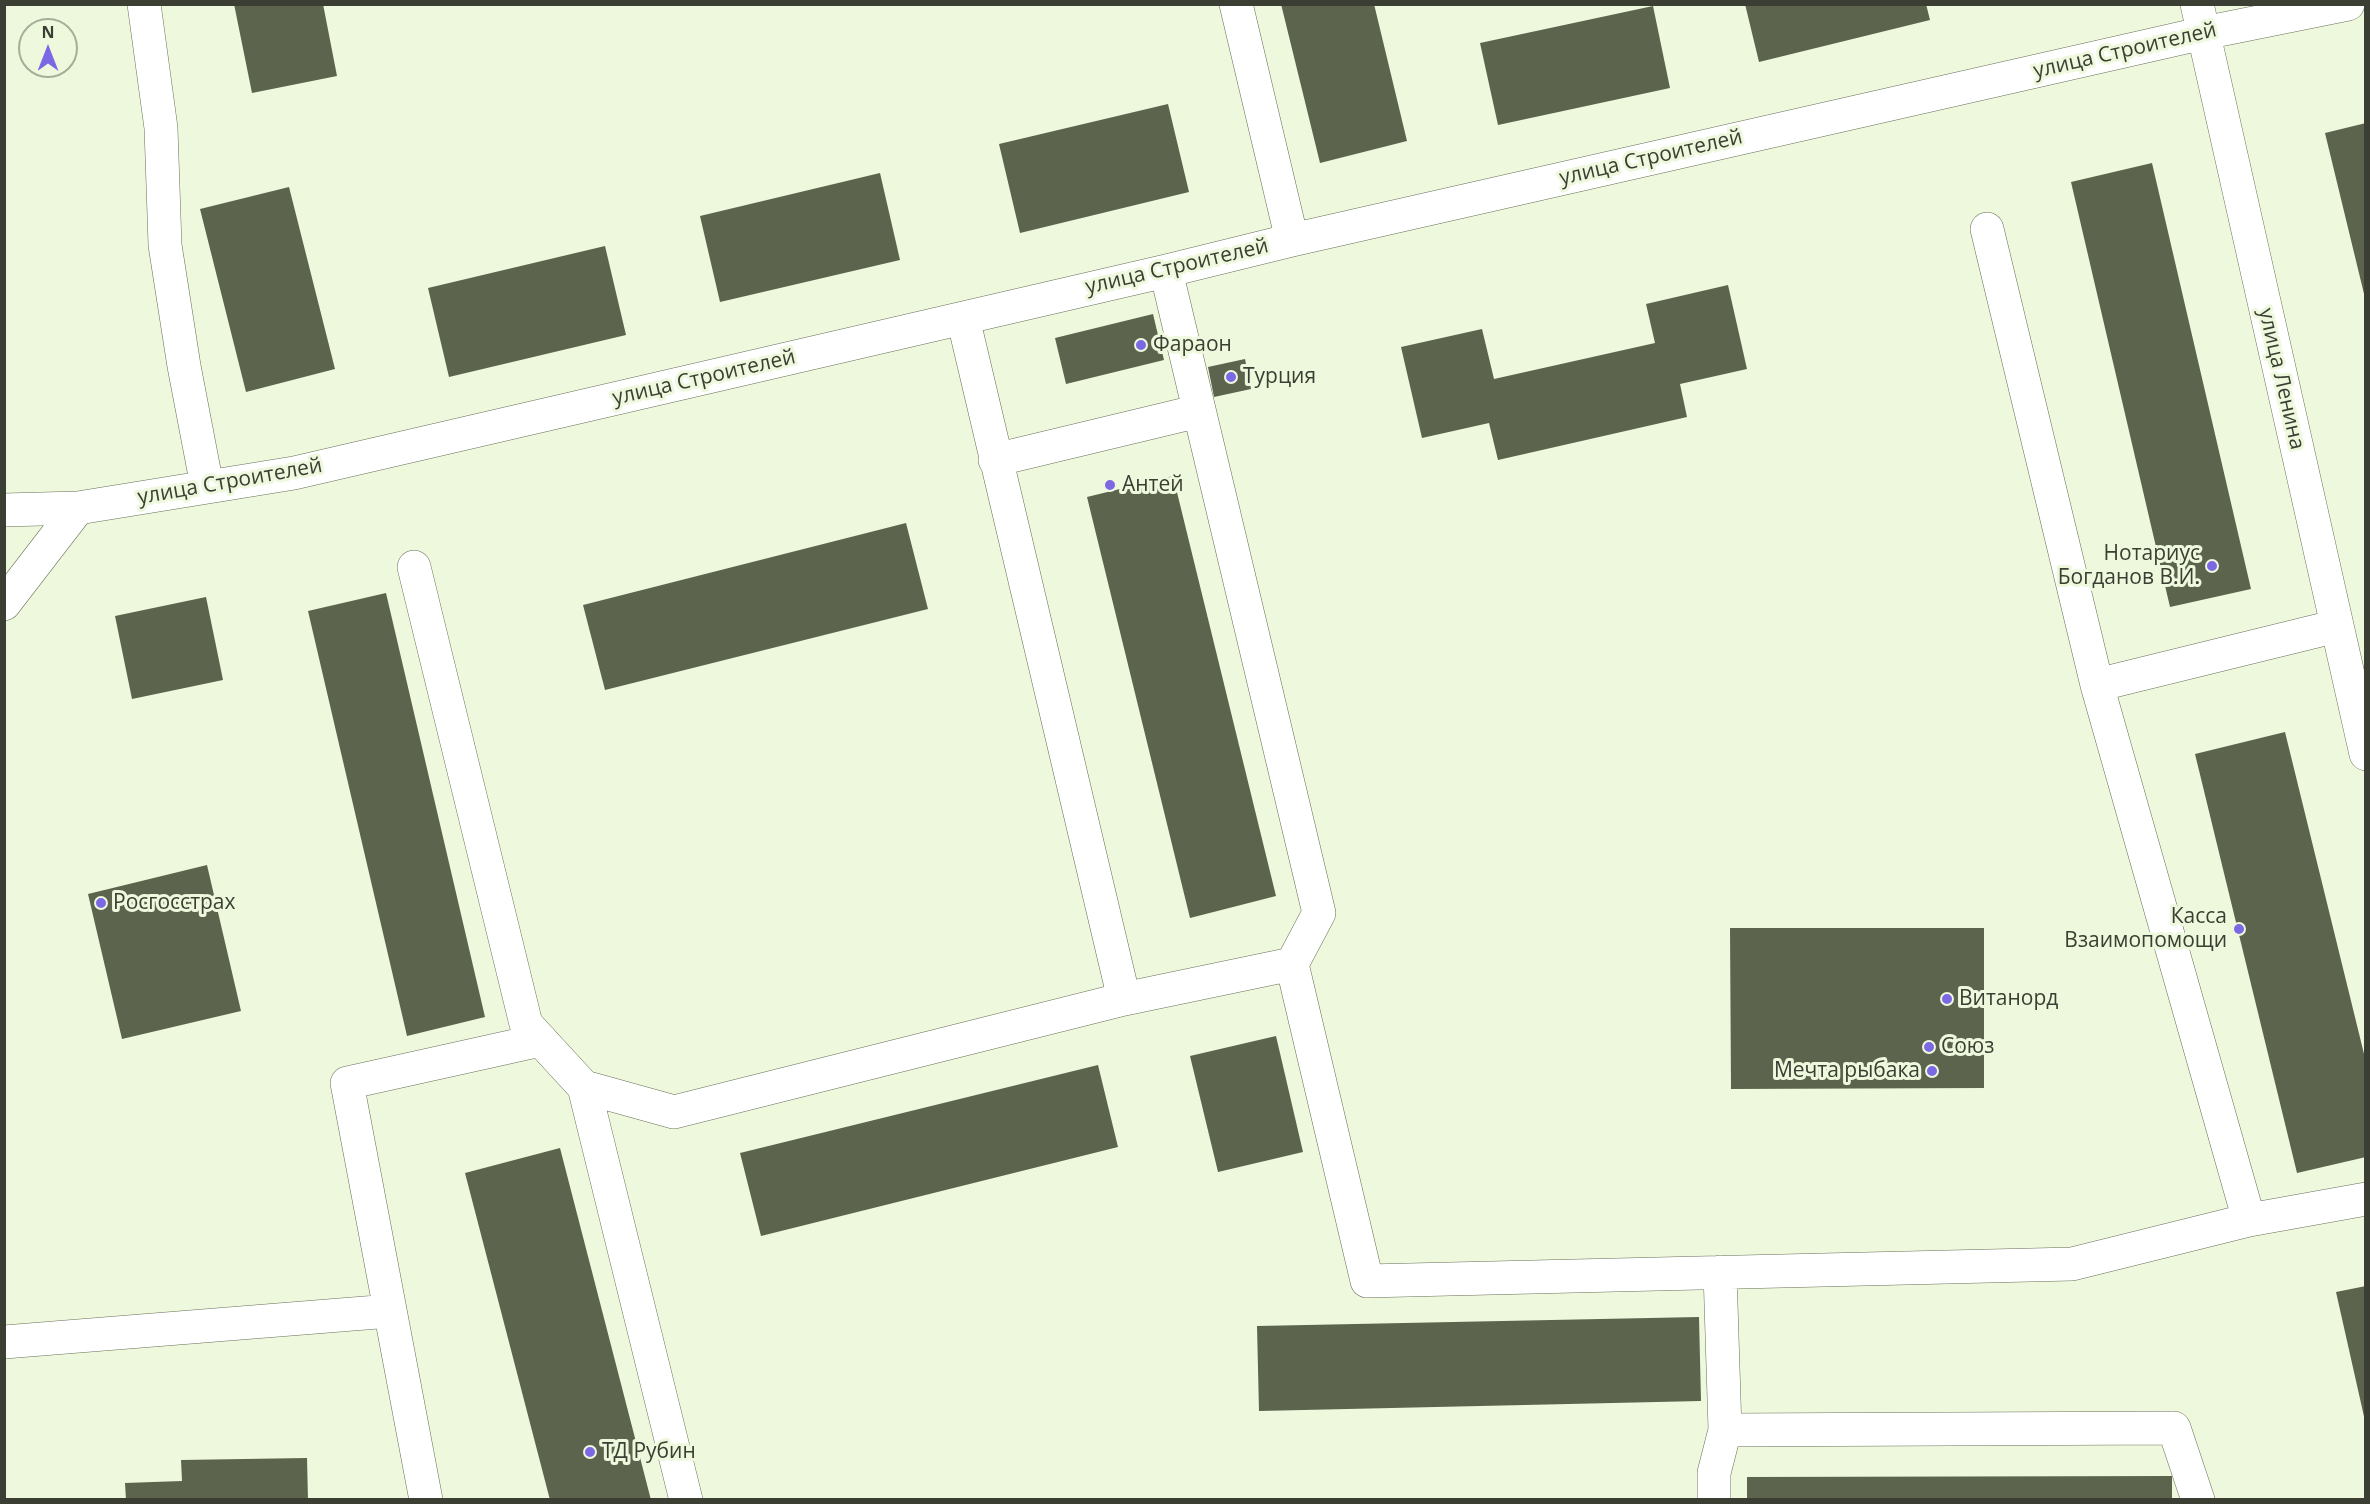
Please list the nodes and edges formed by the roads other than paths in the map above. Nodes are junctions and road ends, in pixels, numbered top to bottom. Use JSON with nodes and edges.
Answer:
{"nodes":[{"id":1,"x":144,"y":4,"type":"edge"},
{"id":2,"x":1236,"y":4,"type":"edge"},
{"id":3,"x":2348,"y":4,"type":"edge"},
{"id":4,"x":2200,"y":19,"type":"edge"},
{"id":5,"x":1987,"y":229,"type":"dead end"},
{"id":6,"x":1292,"y":240,"type":"junction"},
{"id":7,"x":1166,"y":271,"type":"junction"},
{"id":8,"x":963,"y":318,"type":"junction"},
{"id":9,"x":1199,"y":411,"type":"junction"},
{"id":10,"x":995,"y":460,"type":"junction"},
{"id":11,"x":207,"y":486,"type":"junction"},
{"id":12,"x":78,"y":508,"type":"junction"},
{"id":13,"x":4,"y":510,"type":"edge"},
{"id":14,"x":414,"y":567,"type":"dead end"},
{"id":15,"x":4,"y":604,"type":"edge"},
{"id":16,"x":2337,"y":626,"type":"junction"},
{"id":17,"x":2097,"y":685,"type":"junction"},
{"id":18,"x":2366,"y":754,"type":"edge"},
{"id":19,"x":1292,"y":964,"type":"junction"},
{"id":20,"x":1124,"y":999,"type":"junction"},
{"id":21,"x":541,"y":1040,"type":"junction"},
{"id":22,"x":584,"y":1087,"type":"junction"},
{"id":23,"x":2366,"y":1199,"type":"edge"},
{"id":24,"x":2249,"y":1220,"type":"junction"},
{"id":25,"x":1720,"y":1272,"type":"junction"},
{"id":26,"x":390,"y":1311,"type":"junction"},
{"id":27,"x":4,"y":1342,"type":"edge"},
{"id":28,"x":1725,"y":1430,"type":"junction"},
{"id":29,"x":426,"y":1500,"type":"edge"},
{"id":30,"x":686,"y":1500,"type":"edge"},
{"id":31,"x":1714,"y":1500,"type":"edge"},
{"id":32,"x":2198,"y":1500,"type":"edge"}],
"edges":[{"from":1,"to":11,"type":"street"},
{"from":2,"to":6,"type":"street"},
{"from":3,"to":4,"type":"street","name":"улица Строителей"},
{"from":4,"to":6,"type":"street","name":"улица Строителей"},
{"from":4,"to":16,"type":"street","name":"улица Ленина"},
{"from":5,"to":17,"type":"street"},
{"from":6,"to":7,"type":"street","name":"улица Строителей"},
{"from":7,"to":8,"type":"street","name":"улица Строителей"},
{"from":7,"to":9,"type":"street"},
{"from":8,"to":10,"type":"street"},
{"from":8,"to":11,"type":"street","name":"улица Строителей"},
{"from":9,"to":10,"type":"street"},
{"from":9,"to":19,"type":"street"},
{"from":10,"to":20,"type":"street"},
{"from":11,"to":12,"type":"street","name":"улица Строителей"},
{"from":12,"to":13,"type":"street","name":"улица Строителей"},
{"from":12,"to":15,"type":"street"},
{"from":14,"to":21,"type":"street"},
{"from":16,"to":17,"type":"street"},
{"from":16,"to":18,"type":"street","name":"улица Ленина"},
{"from":17,"to":24,"type":"street"},
{"from":19,"to":20,"type":"street"},
{"from":19,"to":25,"type":"street"},
{"from":20,"to":22,"type":"street"},
{"from":21,"to":22,"type":"street"},
{"from":21,"to":26,"type":"street"},
{"from":22,"to":30,"type":"street"},
{"from":23,"to":24,"type":"street"},
{"from":24,"to":25,"type":"street"},
{"from":25,"to":28,"type":"street"},
{"from":26,"to":27,"type":"street"},
{"from":26,"to":29,"type":"street"},
{"from":28,"to":31,"type":"street"},
{"from":28,"to":32,"type":"street"}]}
